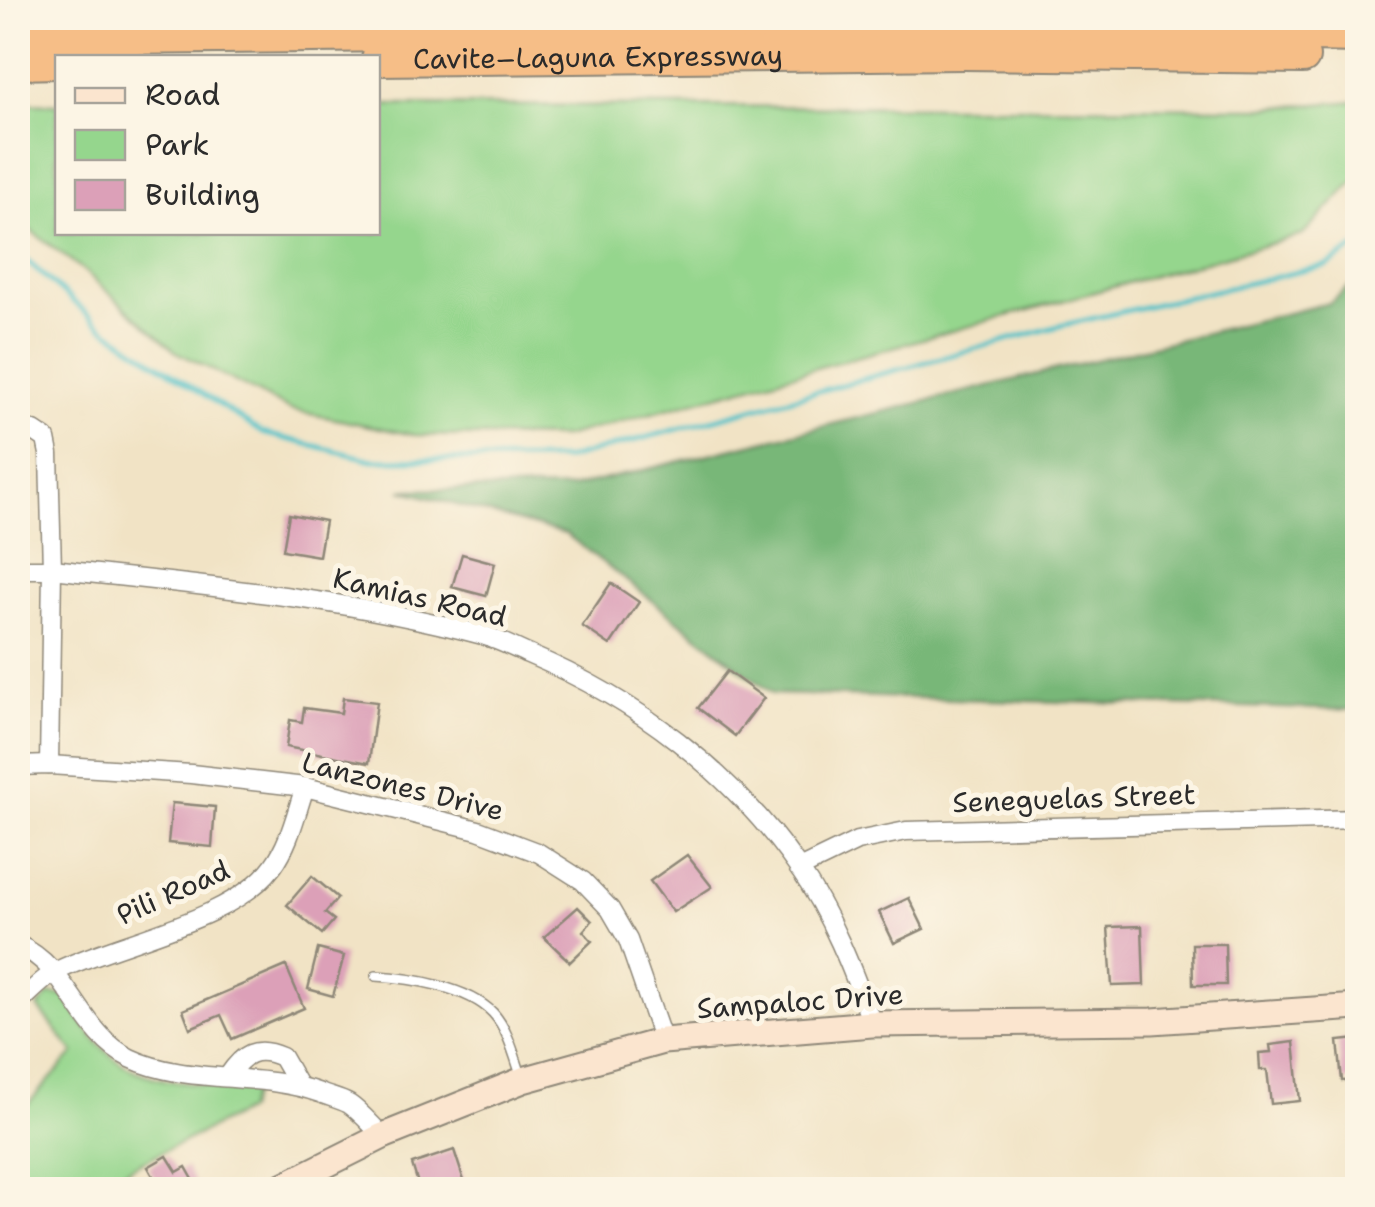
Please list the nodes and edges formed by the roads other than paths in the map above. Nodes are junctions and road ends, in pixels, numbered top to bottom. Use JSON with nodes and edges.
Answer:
{"nodes":[{"id":1,"x":1358,"y":36,"type":"edge"},
{"id":2,"x":18,"y":39,"type":"edge"},
{"id":3,"x":380,"y":58,"type":"edge"},
{"id":4,"x":1358,"y":59,"type":"edge"},
{"id":5,"x":18,"y":62,"type":"edge"},
{"id":6,"x":55,"y":62,"type":"edge"},
{"id":7,"x":18,"y":428,"type":"edge"},
{"id":8,"x":52,"y":568,"type":"junction"},
{"id":9,"x":18,"y":569,"type":"edge"},
{"id":10,"x":48,"y":765,"type":"junction"},
{"id":11,"x":18,"y":766,"type":"edge"},
{"id":12,"x":305,"y":787,"type":"junction"},
{"id":13,"x":1358,"y":819,"type":"edge"},
{"id":14,"x":800,"y":869,"type":"junction"},
{"id":15,"x":18,"y":945,"type":"edge"},
{"id":16,"x":55,"y":971,"type":"junction"},
{"id":17,"x":376,"y":976,"type":"dead end"},
{"id":18,"x":18,"y":1004,"type":"edge"},
{"id":19,"x":1358,"y":1007,"type":"edge"},
{"id":20,"x":872,"y":1024,"type":"junction"},
{"id":21,"x":663,"y":1041,"type":"junction"},
{"id":22,"x":228,"y":1076,"type":"junction"},
{"id":23,"x":522,"y":1080,"type":"junction"},
{"id":24,"x":298,"y":1086,"type":"junction"},
{"id":25,"x":383,"y":1136,"type":"junction"},
{"id":26,"x":274,"y":1190,"type":"edge"}],
"edges":[{"from":1,"to":2,"type":"highway","name":"Cavite–Laguna Expressway"},
{"from":3,"to":4,"type":"highway","name":"Cavite–Laguna Expressway"},
{"from":5,"to":6,"type":"highway"},
{"from":7,"to":8,"type":"street"},
{"from":8,"to":9,"type":"street","name":"Kamias Road"},
{"from":8,"to":10,"type":"street"},
{"from":8,"to":14,"type":"street","name":"Kamias Road"},
{"from":10,"to":11,"type":"street","name":"Lanzones Drive"},
{"from":10,"to":12,"type":"street","name":"Lanzones Drive"},
{"from":12,"to":16,"type":"street","name":"Pili Road"},
{"from":12,"to":21,"type":"street","name":"Lanzones Drive"},
{"from":13,"to":14,"type":"street","name":"Seneguelas Street"},
{"from":14,"to":20,"type":"street","name":"Kamias Road"},
{"from":15,"to":16,"type":"street"},
{"from":16,"to":18,"type":"street","name":"Pili Road"},
{"from":16,"to":22,"type":"street"},
{"from":17,"to":23,"type":"lane"},
{"from":19,"to":20,"type":"street","name":"Sampaloc Drive"},
{"from":20,"to":21,"type":"street","name":"Sampaloc Drive"},
{"from":21,"to":23,"type":"street","name":"Sampaloc Drive"},
{"from":22,"to":24,"type":"street"},
{"from":22,"to":24,"type":"street"},
{"from":23,"to":25,"type":"street","name":"Sampaloc Drive"},
{"from":24,"to":25,"type":"street"},
{"from":25,"to":26,"type":"street","name":"Sampaloc Drive"}]}
